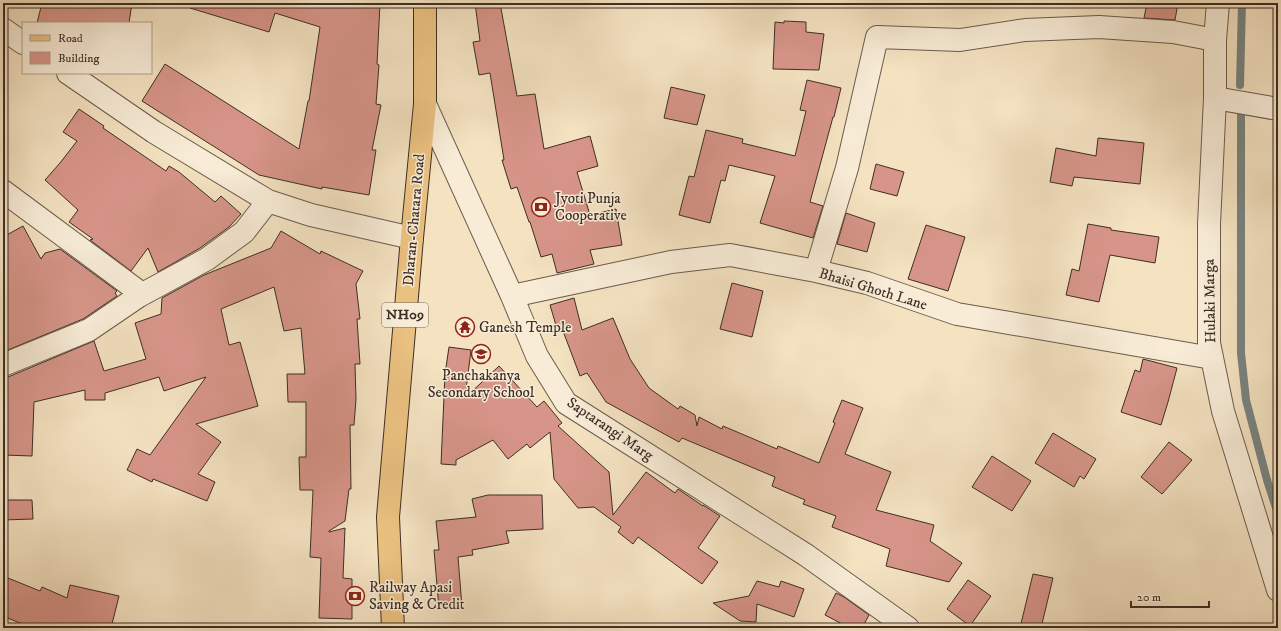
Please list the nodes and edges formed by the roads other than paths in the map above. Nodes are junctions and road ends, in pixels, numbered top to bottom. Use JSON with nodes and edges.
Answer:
{"nodes":[{"id":1,"x":425,"y":3,"type":"edge"},
{"id":2,"x":1218,"y":3,"type":"edge"},
{"id":3,"x":3,"y":29,"type":"edge"},
{"id":4,"x":1215,"y":40,"type":"junction"},
{"id":5,"x":22,"y":41,"type":"edge"},
{"id":6,"x":69,"y":74,"type":"edge"},
{"id":7,"x":1215,"y":98,"type":"junction"},
{"id":8,"x":425,"y":104,"type":"junction"},
{"id":9,"x":1278,"y":109,"type":"edge"},
{"id":10,"x":3,"y":191,"type":"edge"},
{"id":11,"x":268,"y":201,"type":"junction"},
{"id":12,"x":412,"y":238,"type":"junction"},
{"id":13,"x":816,"y":271,"type":"junction"},
{"id":14,"x":142,"y":294,"type":"junction"},
{"id":15,"x":512,"y":296,"type":"junction"},
{"id":16,"x":1212,"y":358,"type":"junction"},
{"id":17,"x":3,"y":365,"type":"edge"},
{"id":18,"x":1278,"y":590,"type":"edge"},
{"id":19,"x":393,"y":628,"type":"edge"},
{"id":20,"x":908,"y":628,"type":"edge"}],
"edges":[{"from":1,"to":8,"type":"main road","name":"Dharan-Chatara Road","number":"NH09"},
{"from":2,"to":4,"type":"street","name":"Hulaki Marga"},
{"from":3,"to":5,"type":"street"},
{"from":4,"to":7,"type":"street","name":"Hulaki Marga"},
{"from":4,"to":13,"type":"street"},
{"from":6,"to":11,"type":"street"},
{"from":7,"to":9,"type":"street"},
{"from":7,"to":16,"type":"street","name":"Hulaki Marga"},
{"from":8,"to":12,"type":"main road","name":"Dharan-Chatara Road","number":"NH09"},
{"from":8,"to":15,"type":"street","name":"Saptarangi Marg"},
{"from":10,"to":14,"type":"street"},
{"from":11,"to":12,"type":"street"},
{"from":11,"to":14,"type":"street"},
{"from":12,"to":19,"type":"main road","name":"Dharan-Chatara Road","number":"NH09"},
{"from":13,"to":15,"type":"street","name":"Bhaisi Ghoth Lane"},
{"from":13,"to":16,"type":"street","name":"Bhaisi Ghoth Lane"},
{"from":14,"to":17,"type":"street"},
{"from":15,"to":20,"type":"street","name":"Saptarangi Marg"},
{"from":16,"to":18,"type":"street","name":"Hulaki Marga"}]}
